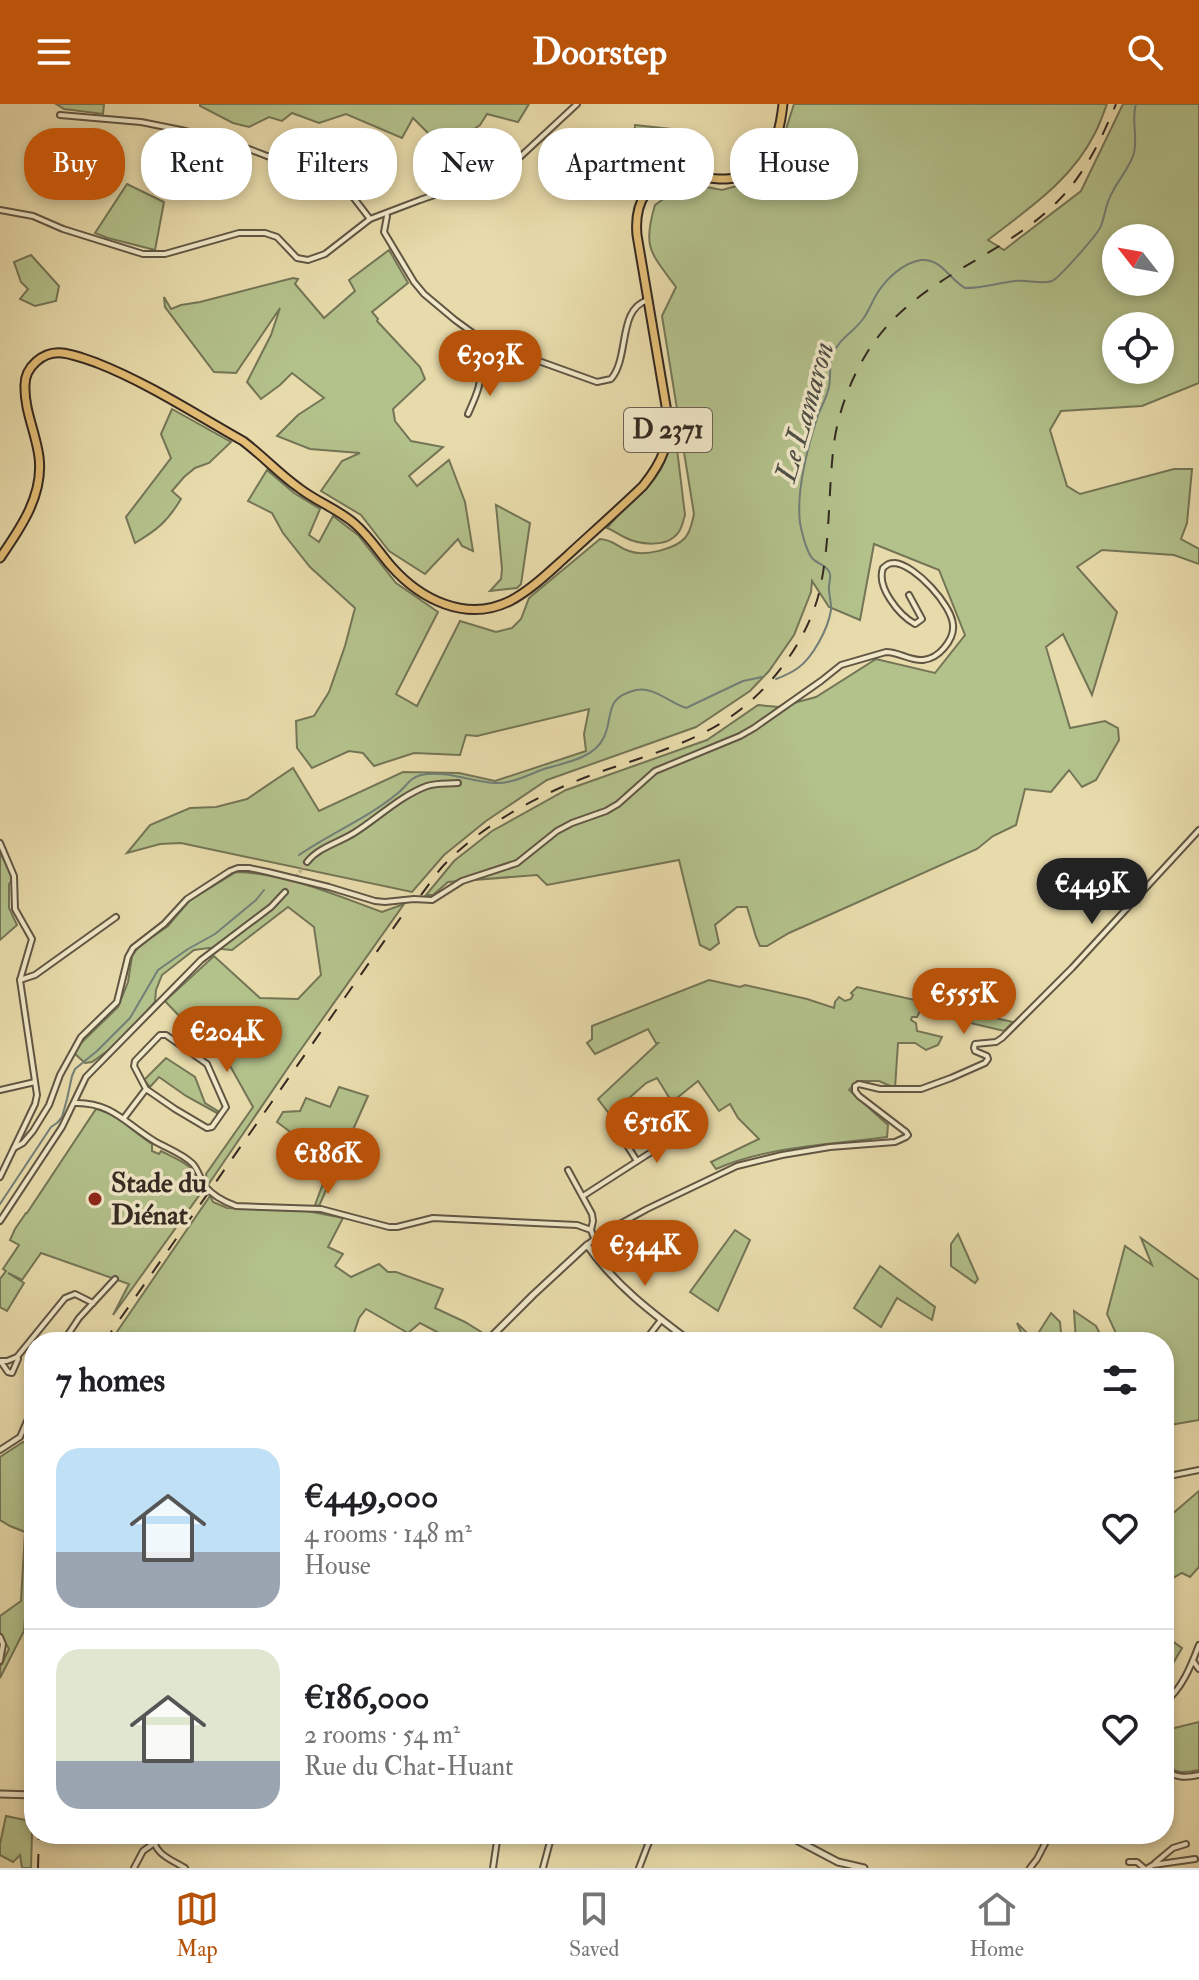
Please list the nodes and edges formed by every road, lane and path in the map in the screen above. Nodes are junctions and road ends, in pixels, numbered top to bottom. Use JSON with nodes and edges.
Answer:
{"nodes":[{"id":1,"x":783,"y":104,"type":"edge"},
{"id":2,"x":575,"y":106,"type":"edge"},
{"id":3,"x":60,"y":115,"type":"dead end"},
{"id":4,"x":0,"y":210,"type":"edge"},
{"id":5,"x":388,"y":214,"type":"junction"},
{"id":6,"x":369,"y":220,"type":"junction"},
{"id":7,"x":648,"y":300,"type":"junction"},
{"id":8,"x":455,"y":348,"type":"dead end"},
{"id":9,"x":485,"y":350,"type":"junction"},
{"id":10,"x":468,"y":414,"type":"dead end"},
{"id":11,"x":0,"y":558,"type":"edge"},
{"id":12,"x":909,"y":595,"type":"dead end"},
{"id":13,"x":458,"y":783,"type":"dead end"},
{"id":14,"x":1199,"y":830,"type":"edge"},
{"id":15,"x":0,"y":843,"type":"edge"},
{"id":16,"x":307,"y":862,"type":"tunnel mouth"},
{"id":17,"x":285,"y":892,"type":"tunnel mouth"},
{"id":18,"x":116,"y":917,"type":"dead end"},
{"id":19,"x":20,"y":980,"type":"junction"},
{"id":20,"x":35,"y":1082,"type":"junction"},
{"id":21,"x":146,"y":1089,"type":"junction"},
{"id":22,"x":0,"y":1090,"type":"edge"},
{"id":23,"x":75,"y":1103,"type":"junction"},
{"id":24,"x":675,"y":1117,"type":"dead end"},
{"id":25,"x":124,"y":1118,"type":"junction"},
{"id":26,"x":616,"y":1128,"type":"dead end"},
{"id":27,"x":14,"y":1148,"type":"junction"},
{"id":28,"x":637,"y":1161,"type":"junction"},
{"id":29,"x":568,"y":1170,"type":"dead end"},
{"id":30,"x":0,"y":1177,"type":"edge"},
{"id":31,"x":583,"y":1196,"type":"junction"},
{"id":32,"x":0,"y":1221,"type":"edge"},
{"id":33,"x":591,"y":1230,"type":"junction"},
{"id":34,"x":594,"y":1238,"type":"junction"},
{"id":35,"x":587,"y":1245,"type":"junction"},
{"id":36,"x":115,"y":1279,"type":"dead end"},
{"id":37,"x":93,"y":1303,"type":"junction"},
{"id":38,"x":661,"y":1320,"type":"junction"},
{"id":39,"x":37,"y":1332,"type":"edge"},
{"id":40,"x":71,"y":1332,"type":"edge"},
{"id":41,"x":496,"y":1332,"type":"edge"},
{"id":42,"x":652,"y":1332,"type":"edge"},
{"id":43,"x":677,"y":1332,"type":"edge"},
{"id":44,"x":24,"y":1348,"type":"edge"},
{"id":45,"x":17,"y":1357,"type":"junction"},
{"id":46,"x":0,"y":1361,"type":"edge"},
{"id":47,"x":24,"y":1428,"type":"edge"},
{"id":48,"x":0,"y":1450,"type":"edge"},
{"id":49,"x":1199,"y":1470,"type":"edge"},
{"id":50,"x":1174,"y":1475,"type":"edge"},
{"id":51,"x":0,"y":1637,"type":"edge"},
{"id":52,"x":1199,"y":1645,"type":"edge"},
{"id":53,"x":0,"y":1661,"type":"edge"},
{"id":54,"x":1193,"y":1661,"type":"junction"},
{"id":55,"x":1199,"y":1669,"type":"edge"},
{"id":56,"x":1174,"y":1695,"type":"edge"},
{"id":57,"x":1199,"y":1775,"type":"edge"},
{"id":58,"x":1174,"y":1776,"type":"edge"},
{"id":59,"x":0,"y":1794,"type":"edge"},
{"id":60,"x":24,"y":1795,"type":"edge"},
{"id":61,"x":153,"y":1844,"type":"joint"},
{"id":62,"x":497,"y":1844,"type":"edge"},
{"id":63,"x":549,"y":1844,"type":"edge"},
{"id":64,"x":648,"y":1844,"type":"edge"},
{"id":65,"x":801,"y":1844,"type":"edge"},
{"id":66,"x":1044,"y":1844,"type":"edge"},
{"id":67,"x":1186,"y":1844,"type":"dead end"},
{"id":68,"x":1195,"y":1859,"type":"dead end"},
{"id":69,"x":1129,"y":1862,"type":"dead end"},
{"id":70,"x":1148,"y":1867,"type":"edge"},
{"id":71,"x":134,"y":1868,"type":"edge"},
{"id":72,"x":185,"y":1868,"type":"edge"},
{"id":73,"x":493,"y":1868,"type":"edge"},
{"id":74,"x":543,"y":1868,"type":"edge"},
{"id":75,"x":640,"y":1868,"type":"edge"},
{"id":76,"x":864,"y":1868,"type":"edge"},
{"id":77,"x":1030,"y":1868,"type":"edge"}],
"edges":[{"from":1,"to":7,"type":"main road","number":"D 2371"},
{"from":2,"to":5,"type":"street"},
{"from":3,"to":6,"type":"street"},
{"from":4,"to":6,"type":"street"},
{"from":5,"to":6,"type":"street"},
{"from":5,"to":9,"type":"street"},
{"from":7,"to":9,"type":"street"},
{"from":7,"to":11,"type":"main road","number":"D 2371"},
{"from":8,"to":9,"type":"street"},
{"from":9,"to":10,"type":"street"},
{"from":12,"to":27,"type":"street"},
{"from":13,"to":16,"type":"street"},
{"from":14,"to":34,"type":"street"},
{"from":15,"to":19,"type":"street"},
{"from":17,"to":23,"type":"street"},
{"from":18,"to":19,"type":"street"},
{"from":19,"to":20,"type":"street"},
{"from":20,"to":22,"type":"street"},
{"from":20,"to":27,"type":"street"},
{"from":21,"to":21,"type":"street"},
{"from":21,"to":25,"type":"street"},
{"from":23,"to":25,"type":"street"},
{"from":23,"to":32,"type":"street"},
{"from":24,"to":28,"type":"street"},
{"from":25,"to":33,"type":"street"},
{"from":26,"to":28,"type":"street"},
{"from":27,"to":30,"type":"street"},
{"from":28,"to":31,"type":"street"},
{"from":29,"to":31,"type":"street"},
{"from":31,"to":33,"type":"street"},
{"from":33,"to":34,"type":"street"},
{"from":34,"to":35,"type":"street"},
{"from":35,"to":38,"type":"street"},
{"from":35,"to":41,"type":"street"},
{"from":36,"to":37,"type":"street"},
{"from":37,"to":39,"type":"street"},
{"from":37,"to":40,"type":"street"},
{"from":38,"to":42,"type":"street"},
{"from":38,"to":43,"type":"street"},
{"from":44,"to":45,"type":"street"},
{"from":45,"to":46,"type":"street"},
{"from":45,"to":46,"type":"street"},
{"from":47,"to":48,"type":"street"},
{"from":49,"to":50,"type":"street"},
{"from":51,"to":53,"type":"street"},
{"from":52,"to":54,"type":"street"},
{"from":54,"to":55,"type":"street"},
{"from":54,"to":56,"type":"street"},
{"from":57,"to":58,"type":"street"},
{"from":59,"to":60,"type":"street"},
{"from":61,"to":71,"type":"street"},
{"from":61,"to":72,"type":"street"},
{"from":62,"to":73,"type":"street"},
{"from":63,"to":74,"type":"street"},
{"from":64,"to":75,"type":"street"},
{"from":65,"to":76,"type":"street"},
{"from":66,"to":77,"type":"street"},
{"from":67,"to":70,"type":"street"},
{"from":68,"to":70,"type":"street"},
{"from":69,"to":70,"type":"street"}]}
